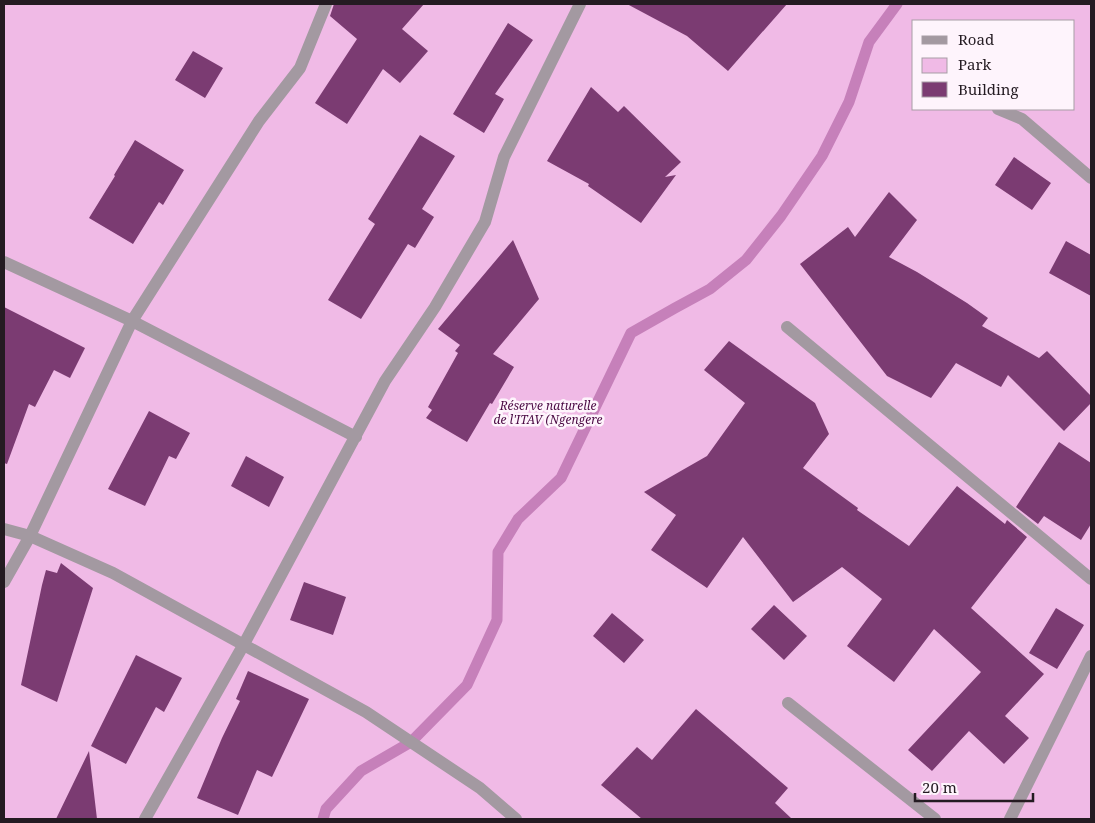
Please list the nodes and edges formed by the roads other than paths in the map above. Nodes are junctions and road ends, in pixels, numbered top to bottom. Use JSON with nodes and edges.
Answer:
{"nodes":[{"id":1,"x":326,"y":4,"type":"edge"},
{"id":2,"x":580,"y":4,"type":"edge"},
{"id":3,"x":1000,"y":110,"type":"edge"},
{"id":4,"x":1091,"y":178,"type":"edge"},
{"id":5,"x":4,"y":262,"type":"edge"},
{"id":6,"x":132,"y":321,"type":"junction"},
{"id":7,"x":787,"y":327,"type":"dead end"},
{"id":8,"x":356,"y":437,"type":"junction"},
{"id":9,"x":4,"y":529,"type":"edge"},
{"id":10,"x":30,"y":536,"type":"junction"},
{"id":11,"x":1091,"y":579,"type":"edge"},
{"id":12,"x":4,"y":582,"type":"edge"},
{"id":13,"x":244,"y":644,"type":"junction"},
{"id":14,"x":1091,"y":656,"type":"edge"},
{"id":15,"x":788,"y":703,"type":"dead end"},
{"id":16,"x":145,"y":819,"type":"edge"},
{"id":17,"x":516,"y":819,"type":"edge"},
{"id":18,"x":934,"y":819,"type":"edge"},
{"id":19,"x":1010,"y":819,"type":"edge"}],
"edges":[{"from":1,"to":6,"type":"street"},
{"from":2,"to":8,"type":"street"},
{"from":3,"to":4,"type":"street"},
{"from":5,"to":6,"type":"street"},
{"from":6,"to":8,"type":"street"},
{"from":6,"to":10,"type":"street"},
{"from":7,"to":11,"type":"street"},
{"from":8,"to":13,"type":"street"},
{"from":9,"to":10,"type":"street"},
{"from":10,"to":12,"type":"street"},
{"from":10,"to":13,"type":"street"},
{"from":13,"to":16,"type":"street"},
{"from":13,"to":17,"type":"street"},
{"from":14,"to":19,"type":"street"},
{"from":15,"to":18,"type":"street"}]}
